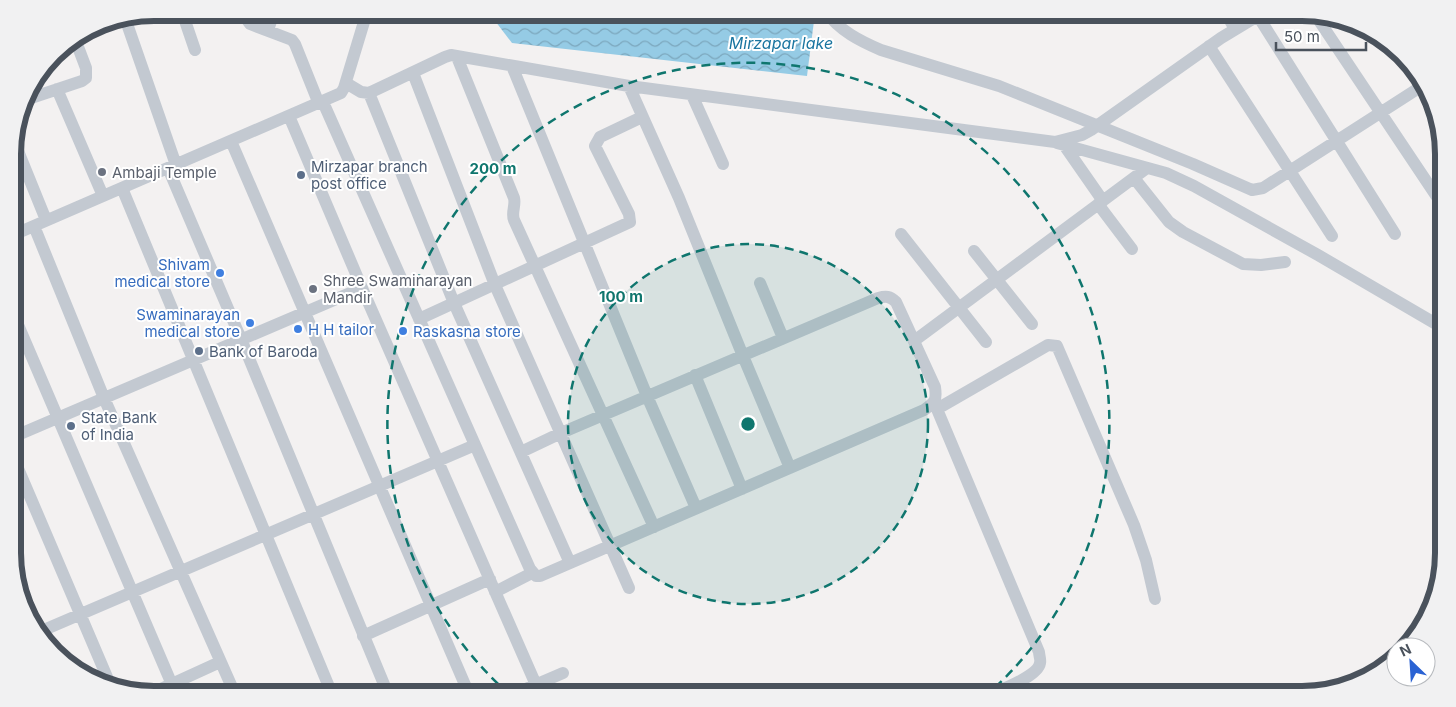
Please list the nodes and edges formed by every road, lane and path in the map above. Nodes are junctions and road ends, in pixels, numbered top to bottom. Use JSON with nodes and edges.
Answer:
{"nodes":[{"id":1,"x":833,"y":21,"type":"edge"},
{"id":2,"x":1230,"y":21,"type":"edge"},
{"id":3,"x":1248,"y":21,"type":"edge"},
{"id":4,"x":1264,"y":21,"type":"edge"},
{"id":5,"x":186,"y":22,"type":"edge"},
{"id":6,"x":248,"y":22,"type":"edge"},
{"id":7,"x":271,"y":22,"type":"edge"},
{"id":8,"x":364,"y":22,"type":"edge"},
{"id":9,"x":1320,"y":22,"type":"edge"},
{"id":10,"x":126,"y":24,"type":"edge"},
{"id":11,"x":1235,"y":29,"type":"junction"},
{"id":12,"x":268,"y":30,"type":"junction"},
{"id":13,"x":78,"y":46,"type":"edge"},
{"id":14,"x":1209,"y":46,"type":"junction"},
{"id":15,"x":196,"y":50,"type":"dead end"},
{"id":16,"x":457,"y":56,"type":"junction"},
{"id":17,"x":512,"y":66,"type":"junction"},
{"id":18,"x":413,"y":73,"type":"junction"},
{"id":19,"x":346,"y":83,"type":"junction"},
{"id":20,"x":629,"y":86,"type":"junction"},
{"id":21,"x":57,"y":89,"type":"junction"},
{"id":22,"x":1417,"y":89,"type":"edge"},
{"id":23,"x":369,"y":93,"type":"junction"},
{"id":24,"x":692,"y":95,"type":"junction"},
{"id":25,"x":34,"y":97,"type":"edge"},
{"id":26,"x":321,"y":103,"type":"junction"},
{"id":27,"x":1380,"y":112,"type":"junction"},
{"id":28,"x":289,"y":116,"type":"junction"},
{"id":29,"x":642,"y":117,"type":"junction"},
{"id":30,"x":1098,"y":125,"type":"junction"},
{"id":31,"x":1337,"y":140,"type":"junction"},
{"id":32,"x":231,"y":141,"type":"junction"},
{"id":33,"x":1059,"y":144,"type":"junction"},
{"id":34,"x":22,"y":161,"type":"edge"},
{"id":35,"x":723,"y":164,"type":"dead end"},
{"id":36,"x":172,"y":166,"type":"junction"},
{"id":37,"x":1147,"y":168,"type":"junction"},
{"id":38,"x":1289,"y":170,"type":"junction"},
{"id":39,"x":1134,"y":178,"type":"junction"},
{"id":40,"x":122,"y":188,"type":"junction"},
{"id":41,"x":1435,"y":195,"type":"edge"},
{"id":42,"x":103,"y":196,"type":"junction"},
{"id":43,"x":1101,"y":203,"type":"junction"},
{"id":44,"x":46,"y":220,"type":"junction"},
{"id":45,"x":34,"y":226,"type":"junction"},
{"id":46,"x":22,"y":231,"type":"edge"},
{"id":47,"x":901,"y":234,"type":"dead end"},
{"id":48,"x":1395,"y":234,"type":"dead end"},
{"id":49,"x":1332,"y":236,"type":"dead end"},
{"id":50,"x":585,"y":244,"type":"junction"},
{"id":51,"x":1132,"y":249,"type":"dead end"},
{"id":52,"x":974,"y":251,"type":"dead end"},
{"id":53,"x":1285,"y":262,"type":"dead end"},
{"id":54,"x":535,"y":267,"type":"junction"},
{"id":55,"x":997,"y":280,"type":"junction"},
{"id":56,"x":760,"y":283,"type":"dead end"},
{"id":57,"x":495,"y":285,"type":"junction"},
{"id":58,"x":362,"y":288,"type":"junction"},
{"id":59,"x":454,"y":303,"type":"junction"},
{"id":60,"x":959,"y":308,"type":"junction"},
{"id":61,"x":305,"y":312,"type":"junction"},
{"id":62,"x":419,"y":319,"type":"junction"},
{"id":63,"x":1435,"y":323,"type":"edge"},
{"id":64,"x":1032,"y":324,"type":"dead end"},
{"id":65,"x":22,"y":333,"type":"edge"},
{"id":66,"x":783,"y":338,"type":"junction"},
{"id":67,"x":241,"y":339,"type":"junction"},
{"id":68,"x":914,"y":341,"type":"junction"},
{"id":69,"x":986,"y":342,"type":"dead end"},
{"id":70,"x":742,"y":356,"type":"junction"},
{"id":71,"x":193,"y":360,"type":"junction"},
{"id":72,"x":695,"y":376,"type":"junction"},
{"id":73,"x":647,"y":396,"type":"junction"},
{"id":74,"x":104,"y":398,"type":"junction"},
{"id":75,"x":936,"y":406,"type":"junction"},
{"id":76,"x":603,"y":414,"type":"junction"},
{"id":77,"x":58,"y":418,"type":"junction"},
{"id":78,"x":21,"y":433,"type":"edge"},
{"id":79,"x":561,"y":433,"type":"junction"},
{"id":80,"x":475,"y":445,"type":"junction"},
{"id":81,"x":521,"y":452,"type":"junction"},
{"id":82,"x":438,"y":461,"type":"junction"},
{"id":83,"x":790,"y":468,"type":"junction"},
{"id":84,"x":21,"y":476,"type":"edge"},
{"id":85,"x":380,"y":486,"type":"junction"},
{"id":86,"x":742,"y":488,"type":"junction"},
{"id":87,"x":696,"y":508,"type":"junction"},
{"id":88,"x":314,"y":515,"type":"junction"},
{"id":89,"x":654,"y":527,"type":"junction"},
{"id":90,"x":266,"y":535,"type":"junction"},
{"id":91,"x":611,"y":545,"type":"junction"},
{"id":92,"x":570,"y":563,"type":"junction"},
{"id":93,"x":181,"y":572,"type":"junction"},
{"id":94,"x":532,"y":573,"type":"junction"},
{"id":95,"x":490,"y":579,"type":"junction"},
{"id":96,"x":629,"y":588,"type":"dead end"},
{"id":97,"x":132,"y":592,"type":"junction"},
{"id":98,"x":495,"y":592,"type":"junction"},
{"id":99,"x":1155,"y":600,"type":"dead end"},
{"id":100,"x":431,"y":605,"type":"junction"},
{"id":101,"x":80,"y":614,"type":"junction"},
{"id":102,"x":46,"y":629,"type":"edge"},
{"id":103,"x":364,"y":636,"type":"junction"},
{"id":104,"x":220,"y":662,"type":"junction"},
{"id":105,"x":563,"y":673,"type":"dead end"},
{"id":106,"x":107,"y":677,"type":"edge"},
{"id":107,"x":1010,"y":685,"type":"edge"},
{"id":108,"x":173,"y":686,"type":"edge"},
{"id":109,"x":179,"y":686,"type":"edge"},
{"id":110,"x":231,"y":686,"type":"edge"},
{"id":111,"x":329,"y":686,"type":"edge"},
{"id":112,"x":385,"y":686,"type":"edge"},
{"id":113,"x":465,"y":686,"type":"edge"},
{"id":114,"x":536,"y":686,"type":"edge"},
{"id":115,"x":544,"y":686,"type":"edge"}],
"edges":[{"from":1,"to":30,"type":"street"},
{"from":2,"to":11,"type":"street"},
{"from":3,"to":11,"type":"street"},
{"from":4,"to":31,"type":"street"},
{"from":5,"to":15,"type":"street"},
{"from":6,"to":12,"type":"street"},
{"from":7,"to":12,"type":"street"},
{"from":8,"to":19,"type":"street"},
{"from":9,"to":27,"type":"street"},
{"from":10,"to":36,"type":"street"},
{"from":11,"to":14,"type":"street"},
{"from":12,"to":26,"type":"street"},
{"from":13,"to":21,"type":"street"},
{"from":14,"to":30,"type":"street"},
{"from":14,"to":38,"type":"street"},
{"from":16,"to":17,"type":"street"},
{"from":16,"to":18,"type":"street"},
{"from":16,"to":54,"type":"street"},
{"from":17,"to":20,"type":"street"},
{"from":17,"to":50,"type":"street"},
{"from":18,"to":23,"type":"street"},
{"from":18,"to":57,"type":"street"},
{"from":19,"to":23,"type":"street"},
{"from":19,"to":26,"type":"street"},
{"from":20,"to":24,"type":"street"},
{"from":20,"to":29,"type":"street"},
{"from":21,"to":25,"type":"street"},
{"from":21,"to":42,"type":"street"},
{"from":22,"to":27,"type":"street"},
{"from":23,"to":59,"type":"street"},
{"from":24,"to":33,"type":"street"},
{"from":24,"to":35,"type":"street"},
{"from":26,"to":28,"type":"street"},
{"from":26,"to":62,"type":"street"},
{"from":27,"to":31,"type":"street"},
{"from":27,"to":41,"type":"street"},
{"from":28,"to":32,"type":"street"},
{"from":28,"to":58,"type":"street"},
{"from":29,"to":50,"type":"street"},
{"from":29,"to":70,"type":"street"},
{"from":30,"to":33,"type":"street"},
{"from":30,"to":38,"type":"street"},
{"from":31,"to":38,"type":"street"},
{"from":31,"to":48,"type":"street"},
{"from":32,"to":36,"type":"street"},
{"from":32,"to":61,"type":"street"},
{"from":33,"to":37,"type":"street"},
{"from":33,"to":43,"type":"street"},
{"from":34,"to":44,"type":"street"},
{"from":36,"to":40,"type":"street"},
{"from":36,"to":67,"type":"street"},
{"from":37,"to":39,"type":"street"},
{"from":37,"to":63,"type":"street"},
{"from":38,"to":49,"type":"street"},
{"from":39,"to":43,"type":"street"},
{"from":39,"to":53,"type":"street"},
{"from":40,"to":42,"type":"street"},
{"from":40,"to":71,"type":"street"},
{"from":42,"to":44,"type":"street"},
{"from":43,"to":51,"type":"street"},
{"from":43,"to":55,"type":"street"},
{"from":44,"to":45,"type":"street"},
{"from":45,"to":46,"type":"street"},
{"from":45,"to":74,"type":"street"},
{"from":47,"to":60,"type":"street"},
{"from":50,"to":54,"type":"street"},
{"from":50,"to":73,"type":"street"},
{"from":52,"to":55,"type":"street"},
{"from":54,"to":57,"type":"street"},
{"from":54,"to":76,"type":"street"},
{"from":55,"to":60,"type":"street"},
{"from":55,"to":64,"type":"street"},
{"from":56,"to":66,"type":"street"},
{"from":57,"to":59,"type":"street"},
{"from":57,"to":79,"type":"street"},
{"from":58,"to":61,"type":"street"},
{"from":58,"to":82,"type":"street"},
{"from":59,"to":62,"type":"street"},
{"from":59,"to":81,"type":"street"},
{"from":60,"to":68,"type":"street"},
{"from":60,"to":69,"type":"street"},
{"from":61,"to":67,"type":"street"},
{"from":61,"to":85,"type":"street"},
{"from":62,"to":80,"type":"street"},
{"from":65,"to":77,"type":"street"},
{"from":66,"to":68,"type":"street"},
{"from":66,"to":70,"type":"street"},
{"from":67,"to":71,"type":"street"},
{"from":67,"to":88,"type":"street"},
{"from":68,"to":75,"type":"street"},
{"from":70,"to":72,"type":"street"},
{"from":70,"to":83,"type":"street"},
{"from":71,"to":74,"type":"street"},
{"from":71,"to":90,"type":"street"},
{"from":72,"to":73,"type":"street"},
{"from":72,"to":86,"type":"street"},
{"from":73,"to":76,"type":"street"},
{"from":73,"to":87,"type":"street"},
{"from":74,"to":77,"type":"street"},
{"from":74,"to":93,"type":"street"},
{"from":75,"to":83,"type":"street"},
{"from":75,"to":99,"type":"street"},
{"from":75,"to":107,"type":"street"},
{"from":76,"to":79,"type":"street"},
{"from":76,"to":89,"type":"street"},
{"from":77,"to":78,"type":"street"},
{"from":77,"to":97,"type":"street"},
{"from":79,"to":81,"type":"street"},
{"from":79,"to":91,"type":"street"},
{"from":80,"to":82,"type":"street"},
{"from":80,"to":94,"type":"street"},
{"from":81,"to":92,"type":"street"},
{"from":82,"to":85,"type":"street"},
{"from":82,"to":95,"type":"street"},
{"from":83,"to":86,"type":"street"},
{"from":84,"to":101,"type":"street"},
{"from":85,"to":88,"type":"street"},
{"from":85,"to":100,"type":"street"},
{"from":86,"to":87,"type":"street"},
{"from":87,"to":89,"type":"street"},
{"from":88,"to":90,"type":"street"},
{"from":88,"to":103,"type":"street"},
{"from":89,"to":91,"type":"street"},
{"from":90,"to":93,"type":"street"},
{"from":90,"to":111,"type":"street"},
{"from":91,"to":92,"type":"street"},
{"from":91,"to":96,"type":"street"},
{"from":92,"to":94,"type":"street"},
{"from":93,"to":97,"type":"street"},
{"from":93,"to":104,"type":"street"},
{"from":94,"to":98,"type":"street"},
{"from":95,"to":98,"type":"street"},
{"from":95,"to":100,"type":"street"},
{"from":97,"to":101,"type":"street"},
{"from":97,"to":108,"type":"street"},
{"from":98,"to":114,"type":"street"},
{"from":100,"to":103,"type":"street"},
{"from":100,"to":113,"type":"street"},
{"from":101,"to":102,"type":"street"},
{"from":101,"to":106,"type":"street"},
{"from":103,"to":112,"type":"street"},
{"from":104,"to":109,"type":"street"},
{"from":104,"to":110,"type":"street"},
{"from":105,"to":115,"type":"street"}]}
